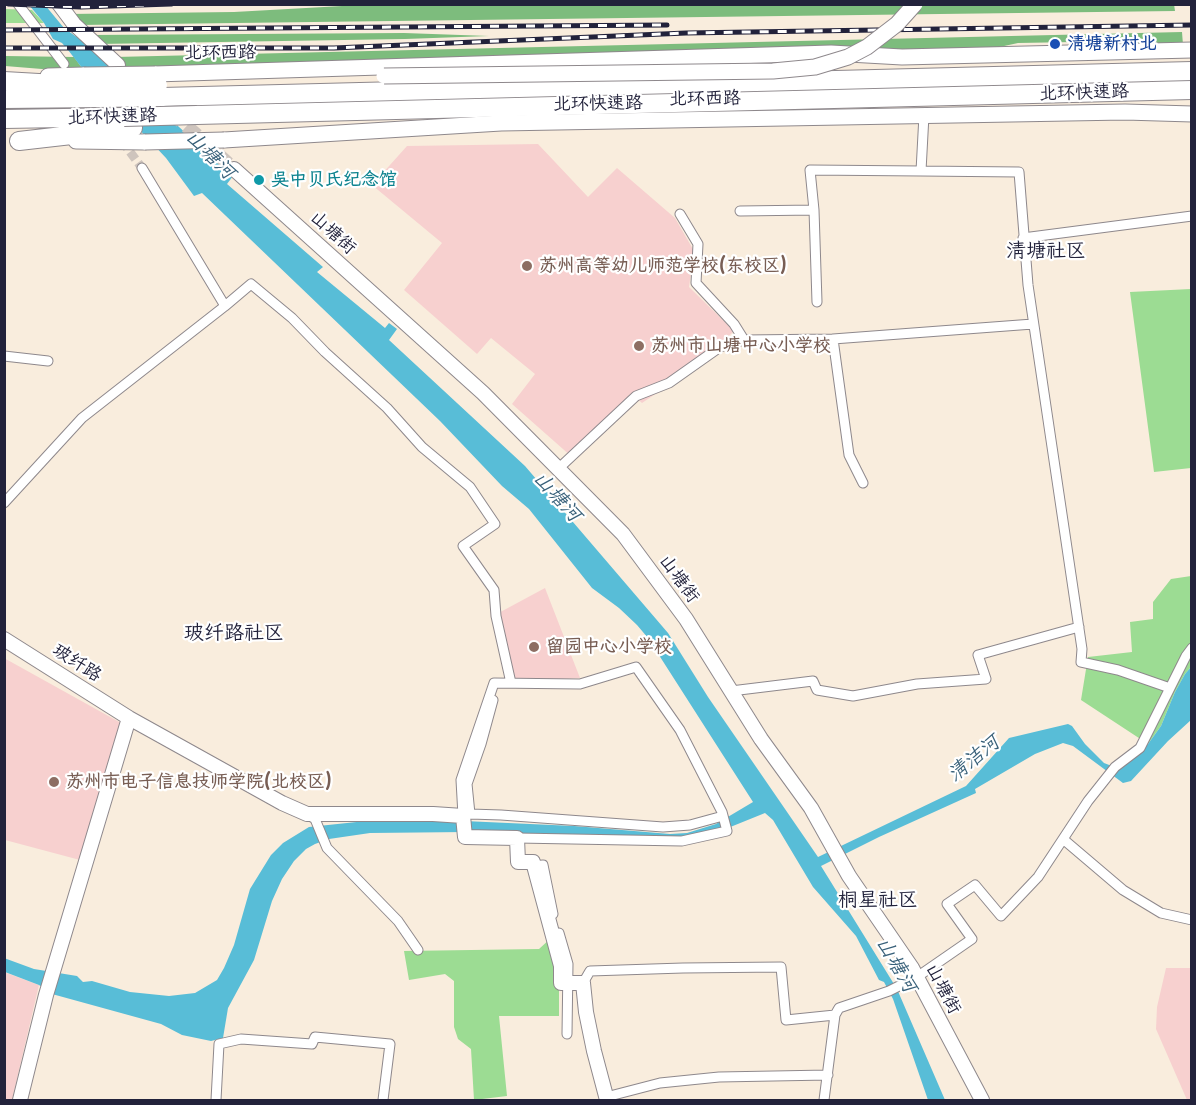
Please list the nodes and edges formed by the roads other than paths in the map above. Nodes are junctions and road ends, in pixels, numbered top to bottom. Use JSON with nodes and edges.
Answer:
{"nodes":[{"id":1,"x":18,"y":4,"type":"edge"},
{"id":2,"x":59,"y":4,"type":"edge"},
{"id":3,"x":915,"y":4,"type":"edge"},
{"id":4,"x":1191,"y":51,"type":"edge"},
{"id":5,"x":64,"y":64,"type":"dead end"},
{"id":6,"x":118,"y":65,"type":"dead end"},
{"id":7,"x":1191,"y":71,"type":"edge"},
{"id":8,"x":237,"y":72,"type":"junction"},
{"id":9,"x":4,"y":79,"type":"edge"},
{"id":10,"x":158,"y":85,"type":"junction"},
{"id":11,"x":91,"y":86,"type":"junction"},
{"id":12,"x":1191,"y":90,"type":"edge"},
{"id":13,"x":1141,"y":91,"type":"junction"},
{"id":14,"x":1191,"y":97,"type":"edge"},
{"id":15,"x":4,"y":99,"type":"edge"},
{"id":16,"x":1191,"y":114,"type":"edge"},
{"id":17,"x":924,"y":115,"type":"junction"},
{"id":18,"x":4,"y":119,"type":"edge"},
{"id":19,"x":134,"y":129,"type":"junction"},
{"id":20,"x":12,"y":141,"type":"edge"},
{"id":21,"x":142,"y":168,"type":"tunnel mouth"},
{"id":22,"x":234,"y":169,"type":"tunnel mouth"},
{"id":23,"x":921,"y":171,"type":"junction"},
{"id":24,"x":814,"y":210,"type":"junction"},
{"id":25,"x":740,"y":211,"type":"dead end"},
{"id":26,"x":680,"y":214,"type":"dead end"},
{"id":27,"x":1191,"y":216,"type":"edge"},
{"id":28,"x":1023,"y":238,"type":"junction"},
{"id":29,"x":817,"y":302,"type":"dead end"},
{"id":30,"x":225,"y":306,"type":"junction"},
{"id":31,"x":1033,"y":324,"type":"junction"},
{"id":32,"x":833,"y":339,"type":"junction"},
{"id":33,"x":744,"y":340,"type":"junction"},
{"id":34,"x":4,"y":356,"type":"edge"},
{"id":35,"x":48,"y":361,"type":"dead end"},
{"id":36,"x":558,"y":469,"type":"junction"},
{"id":37,"x":863,"y":483,"type":"dead end"},
{"id":38,"x":4,"y":503,"type":"edge"},
{"id":39,"x":1078,"y":627,"type":"junction"},
{"id":40,"x":4,"y":639,"type":"edge"},
{"id":41,"x":1191,"y":648,"type":"edge"},
{"id":42,"x":512,"y":683,"type":"junction"},
{"id":43,"x":495,"y":688,"type":"dead end"},
{"id":44,"x":1170,"y":688,"type":"junction"},
{"id":45,"x":731,"y":691,"type":"junction"},
{"id":46,"x":129,"y":718,"type":"junction"},
{"id":47,"x":311,"y":816,"type":"junction"},
{"id":48,"x":466,"y":816,"type":"junction"},
{"id":49,"x":723,"y":817,"type":"junction"},
{"id":50,"x":1063,"y":839,"type":"junction"},
{"id":51,"x":519,"y":841,"type":"junction"},
{"id":52,"x":1191,"y":920,"type":"edge"},
{"id":53,"x":418,"y":950,"type":"dead end"},
{"id":54,"x":917,"y":977,"type":"junction"},
{"id":55,"x":583,"y":983,"type":"junction"},
{"id":56,"x":835,"y":1015,"type":"junction"},
{"id":57,"x":567,"y":1034,"type":"dead end"},
{"id":58,"x":828,"y":1075,"type":"junction"},
{"id":59,"x":606,"y":1099,"type":"edge"},
{"id":60,"x":20,"y":1101,"type":"edge"},
{"id":61,"x":216,"y":1101,"type":"edge"},
{"id":62,"x":383,"y":1101,"type":"edge"},
{"id":63,"x":824,"y":1101,"type":"edge"},
{"id":64,"x":982,"y":1101,"type":"edge"}],
"edges":[{"from":1,"to":5,"type":"street"},
{"from":2,"to":6,"type":"street"},
{"from":3,"to":8,"type":"main road","bridge":true},
{"from":4,"to":8,"type":"main road","name":"北环西路"},
{"from":7,"to":10,"type":"highway","name":"北环快速路"},
{"from":8,"to":10,"type":"main road","name":"北环西路"},
{"from":9,"to":11,"type":"highway"},
{"from":10,"to":11,"type":"highway","name":"北环快速路","bridge":true},
{"from":11,"to":15,"type":"highway","name":"北环快速路"},
{"from":12,"to":13,"type":"highway","name":"北环快速路"},
{"from":13,"to":14,"type":"highway"},
{"from":13,"to":19,"type":"highway","name":"北环快速路"},
{"from":16,"to":17,"type":"main road","name":"北环西路"},
{"from":17,"to":19,"type":"main road","name":"北环西路","bridge":true},
{"from":17,"to":23,"type":"street"},
{"from":18,"to":19,"type":"highway","name":"北环快速路"},
{"from":19,"to":20,"type":"highway"},
{"from":21,"to":30,"type":"street"},
{"from":22,"to":36,"type":"street","name":"山塘街"},
{"from":23,"to":24,"type":"street"},
{"from":23,"to":28,"type":"street"},
{"from":24,"to":25,"type":"street"},
{"from":24,"to":29,"type":"street"},
{"from":26,"to":33,"type":"street"},
{"from":27,"to":28,"type":"street"},
{"from":28,"to":31,"type":"street"},
{"from":30,"to":38,"type":"street"},
{"from":30,"to":42,"type":"street"},
{"from":31,"to":32,"type":"street"},
{"from":31,"to":39,"type":"street"},
{"from":32,"to":33,"type":"street"},
{"from":32,"to":37,"type":"street"},
{"from":33,"to":36,"type":"street"},
{"from":34,"to":35,"type":"street"},
{"from":36,"to":45,"type":"street","name":"山塘街"},
{"from":39,"to":44,"type":"street"},
{"from":39,"to":45,"type":"street"},
{"from":40,"to":46,"type":"street","name":"玻纤路"},
{"from":41,"to":44,"type":"street"},
{"from":42,"to":48,"type":"street"},
{"from":42,"to":49,"type":"street"},
{"from":43,"to":48,"type":"street"},
{"from":44,"to":50,"type":"street"},
{"from":45,"to":54,"type":"street","name":"山塘街"},
{"from":46,"to":47,"type":"street","name":"玻纤路"},
{"from":46,"to":60,"type":"street"},
{"from":47,"to":48,"type":"street"},
{"from":47,"to":53,"type":"street"},
{"from":48,"to":49,"type":"street"},
{"from":48,"to":51,"type":"street"},
{"from":49,"to":51,"type":"street"},
{"from":50,"to":52,"type":"street"},
{"from":50,"to":54,"type":"street"},
{"from":51,"to":55,"type":"street"},
{"from":51,"to":57,"type":"street"},
{"from":54,"to":56,"type":"street"},
{"from":54,"to":64,"type":"street","name":"山塘街"},
{"from":55,"to":56,"type":"street"},
{"from":55,"to":59,"type":"street"},
{"from":56,"to":58,"type":"street"},
{"from":58,"to":59,"type":"street"},
{"from":58,"to":63,"type":"street"},
{"from":61,"to":62,"type":"street"}]}
